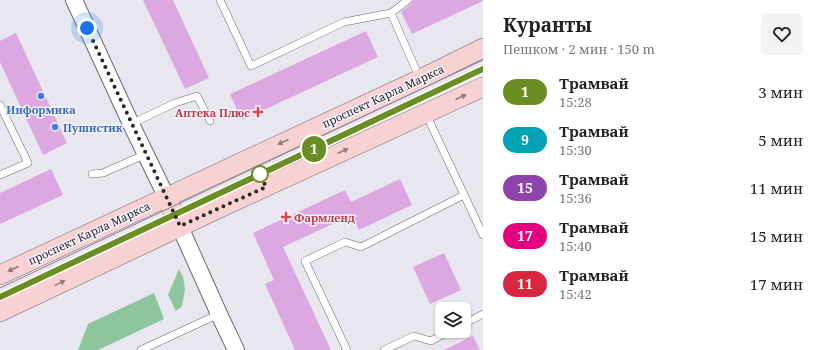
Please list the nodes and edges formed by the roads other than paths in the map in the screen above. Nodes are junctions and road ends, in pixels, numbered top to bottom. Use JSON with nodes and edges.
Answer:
{"nodes":[{"id":1,"x":74,"y":0,"type":"edge"},
{"id":2,"x":220,"y":0,"type":"edge"},
{"id":3,"x":408,"y":0,"type":"edge"},
{"id":4,"x":391,"y":14,"type":"junction"},
{"id":5,"x":483,"y":48,"type":"edge"},
{"id":6,"x":420,"y":78,"type":"junction"},
{"id":7,"x":483,"y":87,"type":"edge"},
{"id":8,"x":0,"y":104,"type":"edge"},
{"id":9,"x":426,"y":114,"type":"junction"},
{"id":10,"x":210,"y":121,"type":"dead end"},
{"id":11,"x":131,"y":124,"type":"junction"},
{"id":12,"x":146,"y":154,"type":"junction"},
{"id":13,"x":92,"y":174,"type":"dead end"},
{"id":14,"x":0,"y":175,"type":"edge"},
{"id":15,"x":464,"y":195,"type":"junction"},
{"id":16,"x":166,"y":196,"type":"junction"},
{"id":17,"x":180,"y":226,"type":"junction"},
{"id":18,"x":483,"y":235,"type":"edge"},
{"id":19,"x":0,"y":275,"type":"edge"},
{"id":20,"x":0,"y":312,"type":"edge"},
{"id":21,"x":219,"y":314,"type":"junction"},
{"id":22,"x":483,"y":314,"type":"edge"},
{"id":23,"x":471,"y":320,"type":"edge"},
{"id":24,"x":435,"y":338,"type":"edge"},
{"id":25,"x":141,"y":350,"type":"edge"},
{"id":26,"x":236,"y":350,"type":"edge"},
{"id":27,"x":347,"y":350,"type":"edge"},
{"id":28,"x":384,"y":350,"type":"edge"}],
"edges":[{"from":1,"to":11,"type":"street"},
{"from":2,"to":4,"type":"lane"},
{"from":3,"to":4,"type":"lane"},
{"from":4,"to":6,"type":"lane"},
{"from":5,"to":6,"type":"main road","name":"проспект Карла Маркса"},
{"from":6,"to":16,"type":"main road","name":"проспект Карла Маркса","one_way":true},
{"from":9,"to":7,"type":"main road","one_way":true},
{"from":8,"to":14,"type":"lane"},
{"from":9,"to":15,"type":"lane"},
{"from":17,"to":9,"type":"main road","one_way":true},
{"from":10,"to":11,"type":"lane"},
{"from":11,"to":12,"type":"street"},
{"from":12,"to":13,"type":"lane"},
{"from":12,"to":16,"type":"street"},
{"from":15,"to":18,"type":"lane"},
{"from":15,"to":27,"type":"lane"},
{"from":16,"to":17,"type":"main road"},
{"from":16,"to":19,"type":"main road","name":"проспект Карла Маркса","one_way":true},
{"from":20,"to":17,"type":"main road","one_way":true},
{"from":17,"to":21,"type":"street"},
{"from":21,"to":25,"type":"lane"},
{"from":21,"to":26,"type":"street"},
{"from":22,"to":23,"type":"lane"},
{"from":24,"to":28,"type":"lane"}]}
